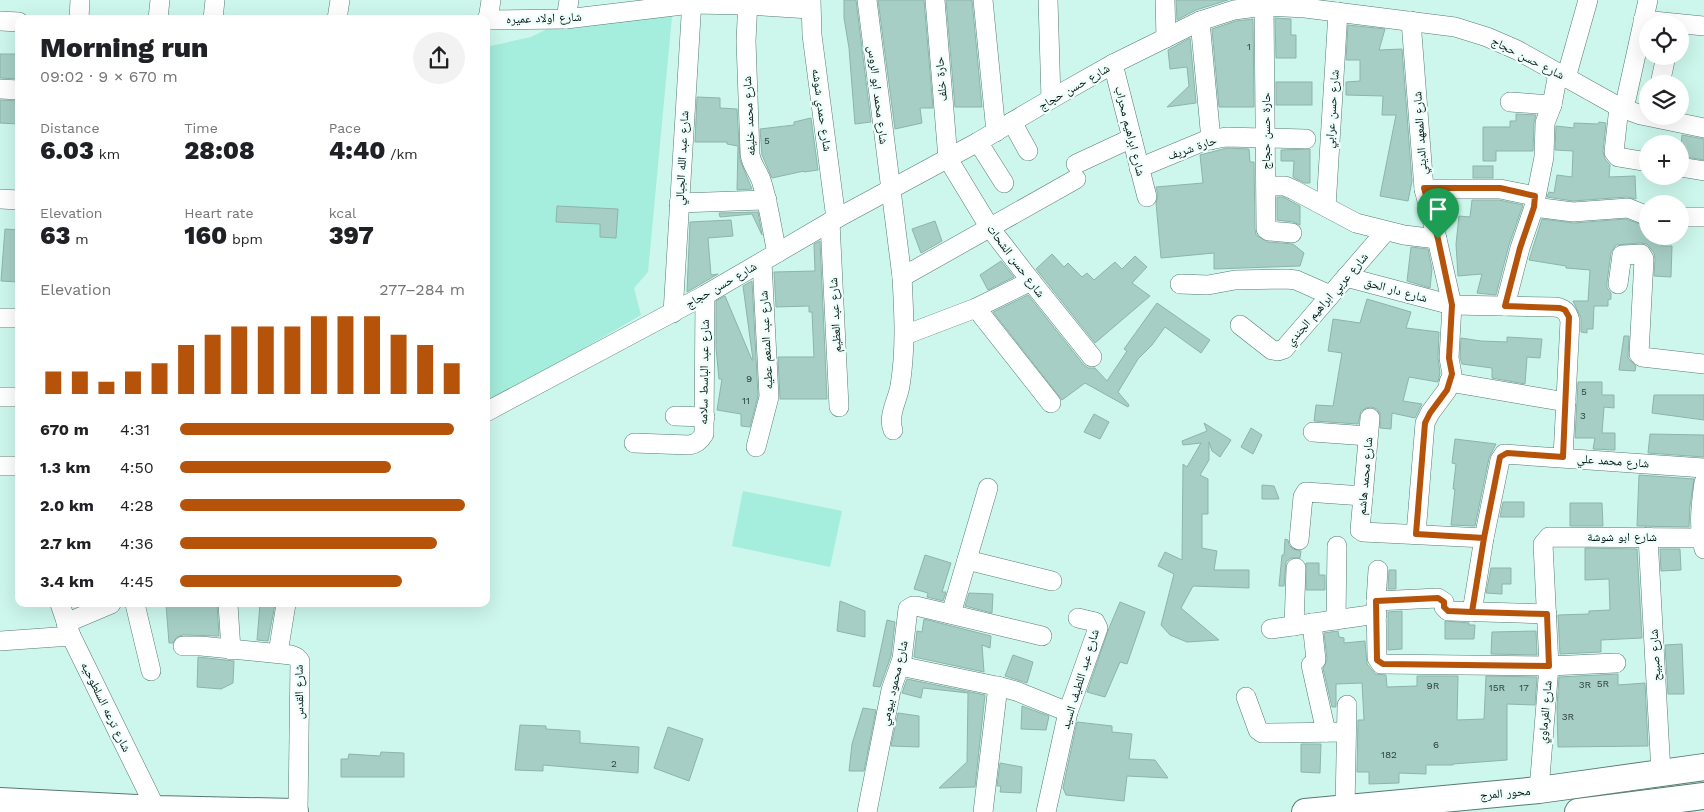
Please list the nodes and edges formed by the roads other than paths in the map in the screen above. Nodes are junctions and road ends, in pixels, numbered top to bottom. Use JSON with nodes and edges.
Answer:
{"nodes":[{"id":1,"x":80,"y":0,"type":"edge"},
{"id":2,"x":160,"y":0,"type":"edge"},
{"id":3,"x":215,"y":0,"type":"edge"},
{"id":4,"x":340,"y":0,"type":"edge"},
{"id":5,"x":491,"y":0,"type":"edge"},
{"id":6,"x":569,"y":0,"type":"edge"},
{"id":7,"x":867,"y":0,"type":"edge"},
{"id":8,"x":935,"y":0,"type":"edge"},
{"id":9,"x":983,"y":0,"type":"edge"},
{"id":10,"x":1048,"y":0,"type":"edge"},
{"id":11,"x":1165,"y":0,"type":"edge"},
{"id":12,"x":1588,"y":0,"type":"edge"},
{"id":13,"x":1648,"y":0,"type":"edge"},
{"id":14,"x":692,"y":2,"type":"edge"},
{"id":15,"x":748,"y":2,"type":"edge"},
{"id":16,"x":1306,"y":4,"type":"edge"},
{"id":17,"x":634,"y":5,"type":"edge"},
{"id":18,"x":810,"y":5,"type":"edge"},
{"id":19,"x":1264,"y":6,"type":"junction"},
{"id":20,"x":1391,"y":9,"type":"edge"},
{"id":21,"x":1338,"y":12,"type":"junction"},
{"id":22,"x":79,"y":15,"type":"edge"},
{"id":23,"x":158,"y":15,"type":"edge"},
{"id":24,"x":213,"y":15,"type":"edge"},
{"id":25,"x":338,"y":15,"type":"edge"},
{"id":26,"x":488,"y":15,"type":"edge"},
{"id":27,"x":1644,"y":15,"type":"edge"},
{"id":28,"x":566,"y":19,"type":"junction"},
{"id":29,"x":490,"y":20,"type":"edge"},
{"id":30,"x":0,"y":21,"type":"edge"},
{"id":31,"x":1200,"y":21,"type":"junction"},
{"id":32,"x":1411,"y":21,"type":"junction"},
{"id":33,"x":15,"y":22,"type":"edge"},
{"id":34,"x":1689,"y":24,"type":"edge"},
{"id":35,"x":1704,"y":26,"type":"edge"},
{"id":36,"x":1639,"y":37,"type":"edge"},
{"id":37,"x":1166,"y":38,"type":"junction"},
{"id":38,"x":1113,"y":64,"type":"junction"},
{"id":39,"x":1562,"y":75,"type":"junction"},
{"id":40,"x":0,"y":89,"type":"edge"},
{"id":41,"x":15,"y":90,"type":"edge"},
{"id":42,"x":1513,"y":98,"type":"dead end"},
{"id":43,"x":1051,"y":99,"type":"junction"},
{"id":44,"x":1552,"y":105,"type":"junction"},
{"id":45,"x":1622,"y":108,"type":"junction"},
{"id":46,"x":1639,"y":113,"type":"edge"},
{"id":47,"x":1012,"y":122,"type":"junction"},
{"id":48,"x":1689,"y":125,"type":"edge"},
{"id":49,"x":1704,"y":128,"type":"edge"},
{"id":50,"x":996,"y":132,"type":"junction"},
{"id":51,"x":1266,"y":137,"type":"junction"},
{"id":52,"x":1132,"y":138,"type":"junction"},
{"id":53,"x":1306,"y":139,"type":"dead end"},
{"id":54,"x":1211,"y":140,"type":"junction"},
{"id":55,"x":978,"y":142,"type":"junction"},
{"id":56,"x":1028,"y":151,"type":"dead end"},
{"id":57,"x":948,"y":159,"type":"junction"},
{"id":58,"x":1639,"y":160,"type":"edge"},
{"id":59,"x":1140,"y":168,"type":"junction"},
{"id":60,"x":1689,"y":168,"type":"edge"},
{"id":61,"x":1704,"y":171,"type":"edge"},
{"id":62,"x":1004,"y":183,"type":"dead end"},
{"id":63,"x":1266,"y":186,"type":"junction"},
{"id":64,"x":1424,"y":188,"type":"junction"},
{"id":65,"x":890,"y":189,"type":"junction"},
{"id":66,"x":1147,"y":197,"type":"dead end"},
{"id":67,"x":0,"y":199,"type":"edge"},
{"id":68,"x":15,"y":200,"type":"edge"},
{"id":69,"x":766,"y":200,"type":"junction"},
{"id":70,"x":1534,"y":202,"type":"junction"},
{"id":71,"x":679,"y":203,"type":"junction"},
{"id":72,"x":1326,"y":207,"type":"junction"},
{"id":73,"x":1639,"y":212,"type":"edge"},
{"id":74,"x":1689,"y":217,"type":"edge"},
{"id":75,"x":1704,"y":217,"type":"edge"},
{"id":76,"x":833,"y":221,"type":"junction"},
{"id":77,"x":990,"y":228,"type":"junction"},
{"id":78,"x":1386,"y":231,"type":"junction"},
{"id":79,"x":1292,"y":233,"type":"dead end"},
{"id":80,"x":1438,"y":239,"type":"junction"},
{"id":81,"x":770,"y":257,"type":"junction"},
{"id":82,"x":902,"y":277,"type":"junction"},
{"id":83,"x":1346,"y":277,"type":"junction"},
{"id":84,"x":1031,"y":282,"type":"junction"},
{"id":85,"x":1180,"y":284,"type":"dead end"},
{"id":86,"x":1618,"y":284,"type":"dead end"},
{"id":87,"x":705,"y":295,"type":"junction"},
{"id":88,"x":1330,"y":295,"type":"junction"},
{"id":89,"x":1452,"y":305,"type":"junction"},
{"id":90,"x":1505,"y":306,"type":"junction"},
{"id":91,"x":976,"y":308,"type":"junction"},
{"id":92,"x":673,"y":313,"type":"junction"},
{"id":93,"x":0,"y":318,"type":"edge"},
{"id":94,"x":15,"y":318,"type":"edge"},
{"id":95,"x":1240,"y":325,"type":"dead end"},
{"id":96,"x":905,"y":335,"type":"junction"},
{"id":97,"x":1092,"y":357,"type":"dead end"},
{"id":98,"x":1704,"y":364,"type":"edge"},
{"id":99,"x":1449,"y":382,"type":"junction"},
{"id":100,"x":0,"y":397,"type":"edge"},
{"id":101,"x":15,"y":397,"type":"edge"},
{"id":102,"x":1566,"y":402,"type":"junction"},
{"id":103,"x":1051,"y":403,"type":"dead end"},
{"id":104,"x":839,"y":407,"type":"dead end"},
{"id":105,"x":490,"y":410,"type":"edge"},
{"id":106,"x":674,"y":416,"type":"dead end"},
{"id":107,"x":705,"y":417,"type":"junction"},
{"id":108,"x":893,"y":430,"type":"dead end"},
{"id":109,"x":1313,"y":432,"type":"dead end"},
{"id":110,"x":634,"y":442,"type":"dead end"},
{"id":111,"x":756,"y":447,"type":"dead end"},
{"id":112,"x":1563,"y":457,"type":"junction"},
{"id":113,"x":0,"y":466,"type":"edge"},
{"id":114,"x":15,"y":466,"type":"edge"},
{"id":115,"x":1704,"y":468,"type":"edge"},
{"id":116,"x":1704,"y":483,"type":"edge"},
{"id":117,"x":988,"y":488,"type":"dead end"},
{"id":118,"x":1362,"y":496,"type":"junction"},
{"id":119,"x":1416,"y":534,"type":"junction"},
{"id":120,"x":1648,"y":537,"type":"junction"},
{"id":121,"x":1484,"y":538,"type":"junction"},
{"id":122,"x":1299,"y":540,"type":"dead end"},
{"id":123,"x":1703,"y":542,"type":"edge"},
{"id":124,"x":1543,"y":544,"type":"joint"},
{"id":125,"x":1337,"y":546,"type":"dead end"},
{"id":126,"x":967,"y":560,"type":"junction"},
{"id":127,"x":1296,"y":568,"type":"dead end"},
{"id":128,"x":1378,"y":570,"type":"dead end"},
{"id":129,"x":1052,"y":581,"type":"dead end"},
{"id":130,"x":61,"y":607,"type":"edge"},
{"id":131,"x":107,"y":607,"type":"edge"},
{"id":132,"x":136,"y":607,"type":"edge"},
{"id":133,"x":228,"y":607,"type":"edge"},
{"id":134,"x":286,"y":607,"type":"edge"},
{"id":135,"x":1377,"y":608,"type":"junction"},
{"id":136,"x":1472,"y":612,"type":"junction"},
{"id":137,"x":951,"y":614,"type":"junction"},
{"id":138,"x":1547,"y":614,"type":"junction"},
{"id":139,"x":1078,"y":618,"type":"dead end"},
{"id":140,"x":1336,"y":620,"type":"junction"},
{"id":141,"x":1303,"y":625,"type":"junction"},
{"id":142,"x":1270,"y":629,"type":"dead end"},
{"id":143,"x":68,"y":630,"type":"junction"},
{"id":144,"x":1042,"y":636,"type":"dead end"},
{"id":145,"x":0,"y":640,"type":"edge"},
{"id":146,"x":183,"y":646,"type":"dead end"},
{"id":147,"x":231,"y":650,"type":"junction"},
{"id":148,"x":278,"y":654,"type":"junction"},
{"id":149,"x":1616,"y":663,"type":"dead end"},
{"id":150,"x":900,"y":666,"type":"junction"},
{"id":151,"x":1549,"y":666,"type":"junction"},
{"id":152,"x":151,"y":672,"type":"dead end"},
{"id":153,"x":998,"y":686,"type":"junction"},
{"id":154,"x":1246,"y":697,"type":"dead end"},
{"id":155,"x":1347,"y":705,"type":"dead end"},
{"id":156,"x":1068,"y":712,"type":"junction"},
{"id":157,"x":1326,"y":732,"type":"junction"},
{"id":158,"x":1346,"y":732,"type":"junction"},
{"id":159,"x":1704,"y":768,"type":"edge"},
{"id":160,"x":1661,"y":773,"type":"junction"},
{"id":161,"x":1539,"y":790,"type":"junction"},
{"id":162,"x":1704,"y":796,"type":"edge"},
{"id":163,"x":0,"y":801,"type":"edge"},
{"id":164,"x":1661,"y":807,"type":"edge"},
{"id":165,"x":1344,"y":808,"type":"junction"},
{"id":166,"x":156,"y":809,"type":"junction"},
{"id":167,"x":1610,"y":810,"type":"edge"},
{"id":168,"x":296,"y":812,"type":"edge"},
{"id":169,"x":867,"y":812,"type":"edge"},
{"id":170,"x":983,"y":812,"type":"edge"},
{"id":171,"x":1046,"y":812,"type":"edge"},
{"id":172,"x":1305,"y":812,"type":"edge"},
{"id":173,"x":1578,"y":812,"type":"edge"}],
"edges":[{"from":1,"to":22,"type":"street"},
{"from":2,"to":23,"type":"street"},
{"from":3,"to":24,"type":"street"},
{"from":4,"to":25,"type":"street"},
{"from":5,"to":26,"type":"street"},
{"from":6,"to":28,"type":"street"},
{"from":7,"to":65,"type":"street","name":"شارع محمد ابو الروس"},
{"from":8,"to":57,"type":"street","name":"حارة خلف"},
{"from":9,"to":50,"type":"street"},
{"from":10,"to":43,"type":"street"},
{"from":11,"to":37,"type":"street"},
{"from":12,"to":39,"type":"street"},
{"from":13,"to":27,"type":"street"},
{"from":14,"to":15,"type":"street","name":"شارع اولاد عميره"},
{"from":14,"to":17,"type":"street","name":"شارع اولاد عميره"},
{"from":14,"to":71,"type":"street","name":"شارع عبد الله الجبالي"},
{"from":15,"to":18,"type":"street","name":"شارع اولاد عميره"},
{"from":15,"to":69,"type":"street","name":"شارع محمد خليفه"},
{"from":16,"to":19,"type":"street","name":"شارع حسن حجاج"},
{"from":16,"to":21,"type":"street","name":"شارع حسن حجاج"},
{"from":17,"to":28,"type":"street","name":"شارع اولاد عميره"},
{"from":18,"to":76,"type":"street","name":"شارع حمدي شوشه"},
{"from":19,"to":31,"type":"street","name":"شارع حسن حجاج"},
{"from":19,"to":51,"type":"street","name":"حارة حسن حجاج"},
{"from":20,"to":21,"type":"street","name":"شارع حسن حجاج"},
{"from":20,"to":32,"type":"street","name":"شارع حسن حجاج"},
{"from":21,"to":72,"type":"street","name":"شارع حسن عرابي"},
{"from":28,"to":29,"type":"street","name":"شارع اولاد عميره"},
{"from":30,"to":33,"type":"street"},
{"from":31,"to":37,"type":"street","name":"شارع حسن حجاج"},
{"from":31,"to":54,"type":"street"},
{"from":32,"to":39,"type":"street","name":"شارع حسن حجاج"},
{"from":32,"to":64,"type":"street","name":"شارع المعهد الديني"},
{"from":34,"to":35,"type":"street"},
{"from":36,"to":45,"type":"street"},
{"from":37,"to":38,"type":"street","name":"شارع حسن حجاج"},
{"from":38,"to":43,"type":"street","name":"شارع حسن حجاج"},
{"from":38,"to":52,"type":"street","name":"شارع ابراهيم محراب"},
{"from":39,"to":44,"type":"street"},
{"from":39,"to":45,"type":"street","name":"شارع حسن حجاج"},
{"from":40,"to":41,"type":"street"},
{"from":42,"to":44,"type":"street"},
{"from":43,"to":47,"type":"street","name":"شارع حسن حجاج"},
{"from":44,"to":70,"type":"street"},
{"from":45,"to":46,"type":"street","name":"شارع حسن حجاج"},
{"from":45,"to":58,"type":"street"},
{"from":47,"to":50,"type":"street","name":"شارع حسن حجاج"},
{"from":47,"to":56,"type":"street"},
{"from":48,"to":49,"type":"street","name":"شارع حسن حجاج"},
{"from":50,"to":55,"type":"street","name":"شارع حسن حجاج"},
{"from":51,"to":53,"type":"street","name":"حارة شريف"},
{"from":51,"to":54,"type":"street","name":"حارة شريف"},
{"from":51,"to":63,"type":"street","name":"حارة حسن حجاج"},
{"from":52,"to":59,"type":"street","name":"شارع ابراهيم محراب"},
{"from":52,"to":77,"type":"street"},
{"from":54,"to":59,"type":"street","name":"حارة شريف"},
{"from":55,"to":57,"type":"street","name":"شارع حسن حجاج"},
{"from":55,"to":62,"type":"street"},
{"from":57,"to":65,"type":"street","name":"شارع حسن حجاج"},
{"from":57,"to":77,"type":"street","name":"شارع حسن الشحات"},
{"from":59,"to":66,"type":"street","name":"شارع ابراهيم محراب"},
{"from":60,"to":61,"type":"street"},
{"from":63,"to":72,"type":"street"},
{"from":63,"to":79,"type":"street","name":"حارة حسن حجاج"},
{"from":64,"to":70,"type":"street"},
{"from":64,"to":80,"type":"street","name":"شارع المعهد الديني"},
{"from":65,"to":76,"type":"street","name":"شارع حسن حجاج"},
{"from":65,"to":82,"type":"street","name":"شارع محمد ابو الروس"},
{"from":67,"to":68,"type":"street"},
{"from":69,"to":71,"type":"street"},
{"from":69,"to":81,"type":"street","name":"شارع محمد خليفه"},
{"from":70,"to":73,"type":"street"},
{"from":70,"to":90,"type":"street"},
{"from":71,"to":92,"type":"street","name":"شارع عبد الله الجبالي"},
{"from":72,"to":78,"type":"street"},
{"from":74,"to":75,"type":"street"},
{"from":76,"to":81,"type":"street","name":"شارع حسن حجاج"},
{"from":76,"to":104,"type":"street","name":"شارع عبد العظيم"},
{"from":77,"to":82,"type":"street"},
{"from":77,"to":84,"type":"street","name":"شارع حسن الشحات"},
{"from":78,"to":80,"type":"street"},
{"from":78,"to":83,"type":"street","name":"شارع عربي ابراهيم الجندي"},
{"from":80,"to":89,"type":"street","name":"شارع المعهد الديني"},
{"from":81,"to":87,"type":"street","name":"شارع حسن حجاج"},
{"from":81,"to":111,"type":"street","name":"شارع عبد المنعم عطيه"},
{"from":82,"to":96,"type":"street","name":"شارع محمد ابو الروس"},
{"from":83,"to":88,"type":"street","name":"شارع عربي ابراهيم الجندي"},
{"from":83,"to":89,"type":"street","name":"شارع دار الحق"},
{"from":84,"to":91,"type":"street"},
{"from":84,"to":97,"type":"street","name":"شارع حسن الشحات"},
{"from":85,"to":88,"type":"street"},
{"from":86,"to":98,"type":"street"},
{"from":87,"to":92,"type":"street","name":"شارع حسن حجاج"},
{"from":87,"to":107,"type":"street","name":"شارع عبد الباسط سلامه"},
{"from":88,"to":95,"type":"street","name":"شارع عربي ابراهيم الجندي"},
{"from":89,"to":90,"type":"street","name":"شارع دار الحق"},
{"from":89,"to":99,"type":"street","name":"شارع المعهد الديني"},
{"from":90,"to":102,"type":"street","name":"شارع دار الحق"},
{"from":91,"to":96,"type":"street"},
{"from":91,"to":103,"type":"street"},
{"from":92,"to":105,"type":"street","name":"شارع حسن حجاج"},
{"from":93,"to":94,"type":"street"},
{"from":96,"to":108,"type":"street","name":"شارع محمد ابو الروس"},
{"from":99,"to":102,"type":"street"},
{"from":99,"to":119,"type":"street","name":"شارع المعهد الديني"},
{"from":100,"to":101,"type":"street"},
{"from":102,"to":112,"type":"street"},
{"from":106,"to":107,"type":"street"},
{"from":107,"to":110,"type":"street","name":"شارع عبد الباسط سلامه"},
{"from":109,"to":118,"type":"street","name":"شارع محمد هاشم"},
{"from":112,"to":115,"type":"street","name":"شارع محمد علي"},
{"from":112,"to":121,"type":"street","name":"شارع محمد علي"},
{"from":113,"to":114,"type":"street"},
{"from":116,"to":123,"type":"street"},
{"from":117,"to":126,"type":"street"},
{"from":118,"to":119,"type":"street","name":"شارع محمد هاشم"},
{"from":118,"to":122,"type":"street"},
{"from":119,"to":121,"type":"street","name":"شارع محمد هاشم"},
{"from":120,"to":123,"type":"street","name":"شارع ابو شوشة"},
{"from":120,"to":124,"type":"street","name":"شارع ابو شوشة"},
{"from":120,"to":160,"type":"street","name":"شارع صبيح"},
{"from":121,"to":136,"type":"street","name":"شارع محمد علي"},
{"from":124,"to":138,"type":"street","name":"شارع الفرماوي"},
{"from":125,"to":140,"type":"street"},
{"from":126,"to":129,"type":"street"},
{"from":126,"to":137,"type":"street"},
{"from":127,"to":141,"type":"street"},
{"from":128,"to":135,"type":"street"},
{"from":130,"to":143,"type":"street","name":"شارع ترعه السلطوحيه"},
{"from":131,"to":143,"type":"street"},
{"from":132,"to":152,"type":"street"},
{"from":133,"to":147,"type":"street"},
{"from":134,"to":148,"type":"street"},
{"from":135,"to":136,"type":"street"},
{"from":135,"to":140,"type":"street"},
{"from":135,"to":151,"type":"street"},
{"from":136,"to":138,"type":"street"},
{"from":137,"to":144,"type":"street"},
{"from":137,"to":150,"type":"street","name":"شارع محمود بيومي"},
{"from":138,"to":151,"type":"street","name":"شارع الفرماوي"},
{"from":139,"to":156,"type":"street","name":"شارع عبد اللطيف السيد"},
{"from":140,"to":141,"type":"street"},
{"from":141,"to":142,"type":"street"},
{"from":141,"to":157,"type":"street"},
{"from":143,"to":145,"type":"street"},
{"from":143,"to":166,"type":"street","name":"شارع ترعه السلطوحيه"},
{"from":146,"to":147,"type":"street","name":"شارع القدس"},
{"from":147,"to":148,"type":"street","name":"شارع القدس"},
{"from":148,"to":168,"type":"street","name":"شارع القدس"},
{"from":149,"to":151,"type":"street"},
{"from":150,"to":153,"type":"street"},
{"from":150,"to":169,"type":"street","name":"شارع محمود بيومي"},
{"from":151,"to":161,"type":"street","name":"شارع الفرماوي"},
{"from":153,"to":156,"type":"street"},
{"from":153,"to":170,"type":"street"},
{"from":154,"to":157,"type":"street"},
{"from":155,"to":158,"type":"street"},
{"from":156,"to":171,"type":"street","name":"شارع عبد اللطيف السيد"},
{"from":157,"to":158,"type":"street"},
{"from":158,"to":165,"type":"street"},
{"from":159,"to":160,"type":"main road","name":"محور المرج"},
{"from":160,"to":161,"type":"main road","name":"محور المرج"},
{"from":161,"to":165,"type":"main road","name":"محور المرج"},
{"from":162,"to":164,"type":"main road"},
{"from":163,"to":166,"type":"main road"},
{"from":164,"to":167,"type":"main road"},
{"from":165,"to":172,"type":"main road","name":"محور المرج"},
{"from":166,"to":168,"type":"main road"},
{"from":167,"to":173,"type":"main road"}]}
